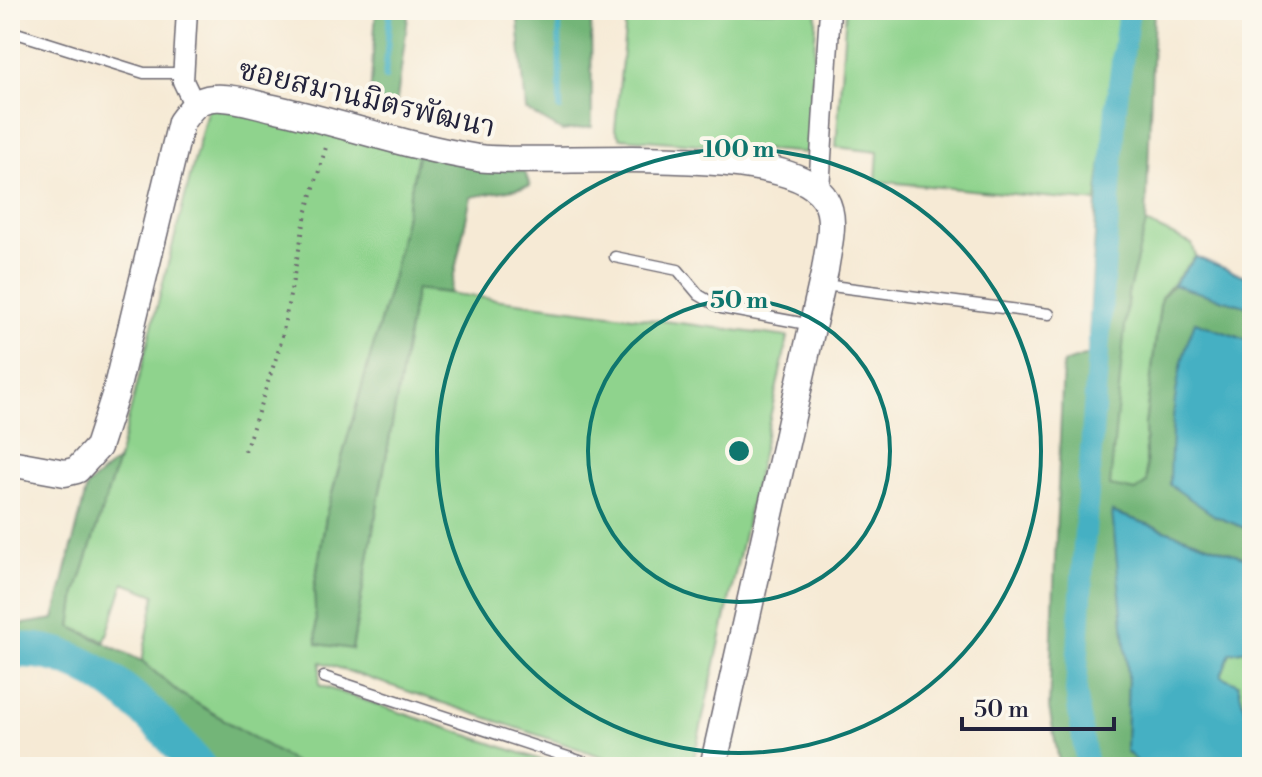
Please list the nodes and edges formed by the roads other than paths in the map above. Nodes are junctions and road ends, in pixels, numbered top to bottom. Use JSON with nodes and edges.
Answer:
{"nodes":[{"id":1,"x":187,"y":10,"type":"edge"},
{"id":2,"x":830,"y":10,"type":"edge"},
{"id":3,"x":10,"y":31,"type":"edge"},
{"id":4,"x":183,"y":73,"type":"junction"},
{"id":5,"x":194,"y":104,"type":"junction"},
{"id":6,"x":819,"y":190,"type":"junction"},
{"id":7,"x":615,"y":257,"type":"dead end"},
{"id":8,"x":822,"y":284,"type":"junction"},
{"id":9,"x":1049,"y":314,"type":"dead end"},
{"id":10,"x":814,"y":326,"type":"junction"},
{"id":11,"x":10,"y":463,"type":"edge"},
{"id":12,"x":324,"y":677,"type":"dead end"},
{"id":13,"x":598,"y":767,"type":"edge"},
{"id":14,"x":713,"y":767,"type":"edge"}],
"edges":[{"from":1,"to":4,"type":"street"},
{"from":2,"to":6,"type":"street"},
{"from":3,"to":4,"type":"lane"},
{"from":4,"to":5,"type":"street"},
{"from":5,"to":6,"type":"street","name":"ซอยสมานมิตรพัฒนา"},
{"from":5,"to":11,"type":"street","name":"ซอยสมานมิตรพัฒนา"},
{"from":6,"to":8,"type":"street"},
{"from":7,"to":10,"type":"lane"},
{"from":8,"to":9,"type":"lane"},
{"from":8,"to":10,"type":"street"},
{"from":10,"to":14,"type":"street"},
{"from":12,"to":13,"type":"lane"}]}
